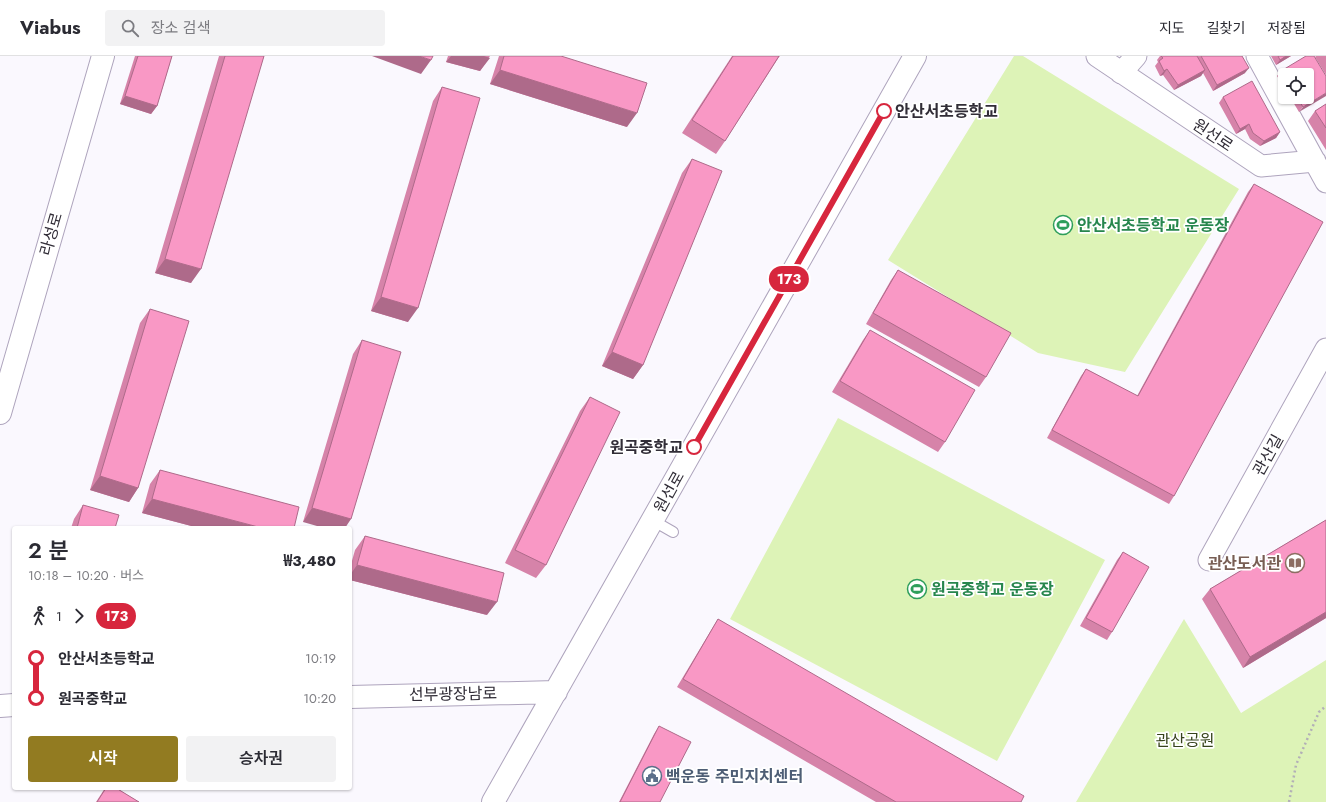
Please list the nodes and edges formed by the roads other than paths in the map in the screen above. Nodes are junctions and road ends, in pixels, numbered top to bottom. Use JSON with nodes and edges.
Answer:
{"nodes":[{"id":1,"x":102,"y":56,"type":"edge"},
{"id":2,"x":915,"y":56,"type":"edge"},
{"id":3,"x":1097,"y":56,"type":"edge"},
{"id":4,"x":1136,"y":56,"type":"edge"},
{"id":5,"x":1257,"y":56,"type":"edge"},
{"id":6,"x":1121,"y":73,"type":"junction"},
{"id":7,"x":1315,"y":161,"type":"junction"},
{"id":8,"x":1326,"y":182,"type":"edge"},
{"id":9,"x":1326,"y":349,"type":"edge"},
{"id":10,"x":0,"y":413,"type":"edge"},
{"id":11,"x":652,"y":520,"type":"junction"},
{"id":12,"x":673,"y":532,"type":"dead end"},
{"id":13,"x":1209,"y":560,"type":"dead end"},
{"id":14,"x":556,"y":692,"type":"junction"},
{"id":15,"x":352,"y":697,"type":"edge"},
{"id":16,"x":12,"y":705,"type":"edge"},
{"id":17,"x":0,"y":706,"type":"edge"},
{"id":18,"x":493,"y":802,"type":"edge"}],
"edges":[{"from":1,"to":10,"type":"street","name":"라성로"},
{"from":2,"to":11,"type":"street","name":"원선로"},
{"from":3,"to":6,"type":"street","name":"원선로"},
{"from":4,"to":6,"type":"street"},
{"from":5,"to":7,"type":"street"},
{"from":6,"to":7,"type":"street","name":"원선로"},
{"from":7,"to":8,"type":"street"},
{"from":9,"to":13,"type":"street","name":"관산길"},
{"from":11,"to":12,"type":"lane"},
{"from":11,"to":14,"type":"street","name":"원선로"},
{"from":14,"to":15,"type":"street","name":"선부광장남로"},
{"from":14,"to":18,"type":"street","name":"원선로"},
{"from":16,"to":17,"type":"street"}]}
